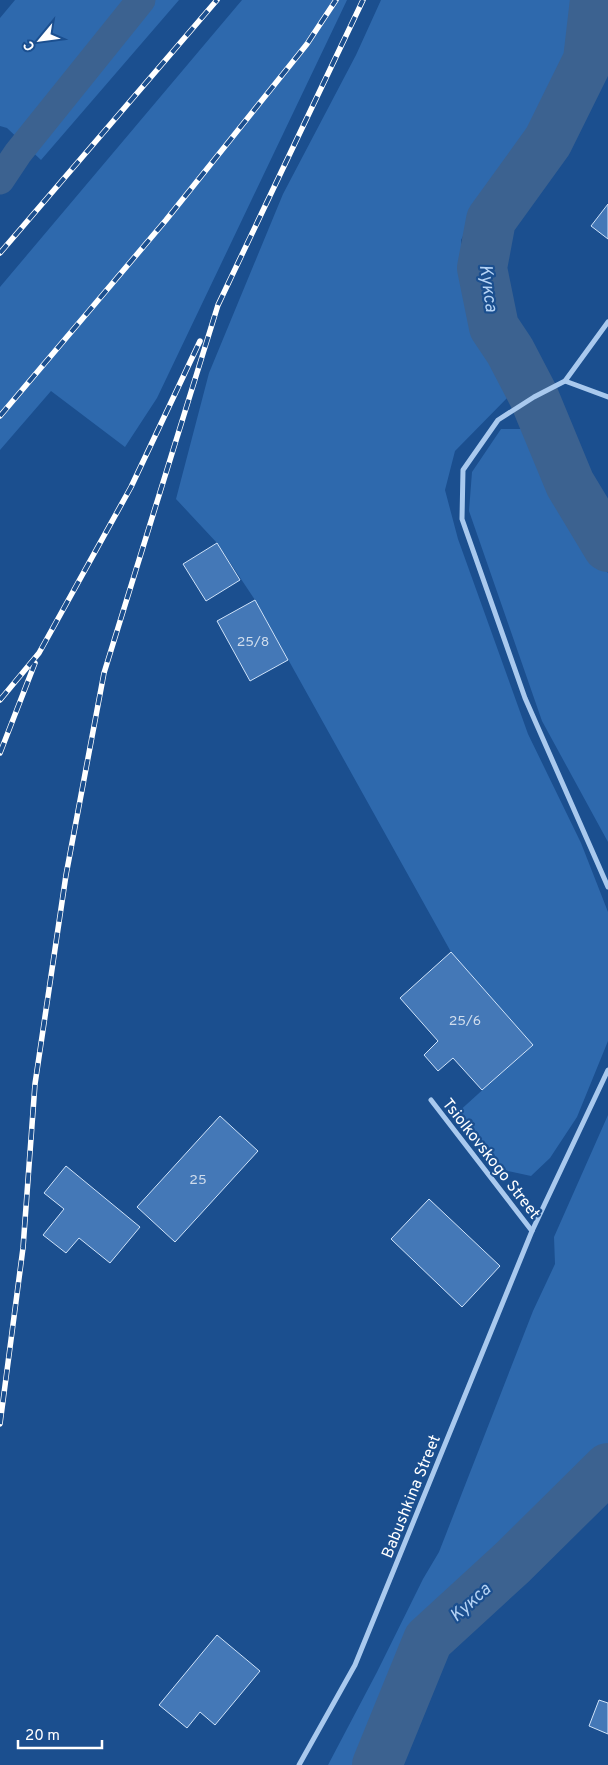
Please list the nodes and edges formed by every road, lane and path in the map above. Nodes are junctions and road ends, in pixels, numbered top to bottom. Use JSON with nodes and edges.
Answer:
{"nodes":[{"id":1,"x":608,"y":322,"type":"edge"},
{"id":2,"x":565,"y":381,"type":"junction"},
{"id":3,"x":608,"y":396,"type":"edge"},
{"id":4,"x":608,"y":888,"type":"edge"},
{"id":5,"x":608,"y":1070,"type":"edge"},
{"id":6,"x":432,"y":1100,"type":"dead end"},
{"id":7,"x":532,"y":1231,"type":"junction"},
{"id":8,"x":299,"y":1765,"type":"edge"}],
"edges":[{"from":1,"to":2,"type":"street"},
{"from":2,"to":3,"type":"street"},
{"from":2,"to":4,"type":"street"},
{"from":5,"to":7,"type":"street","name":"Babushkina Street"},
{"from":6,"to":7,"type":"street","name":"Tsiolkovskogo Street"},
{"from":7,"to":8,"type":"street","name":"Babushkina Street"}]}
